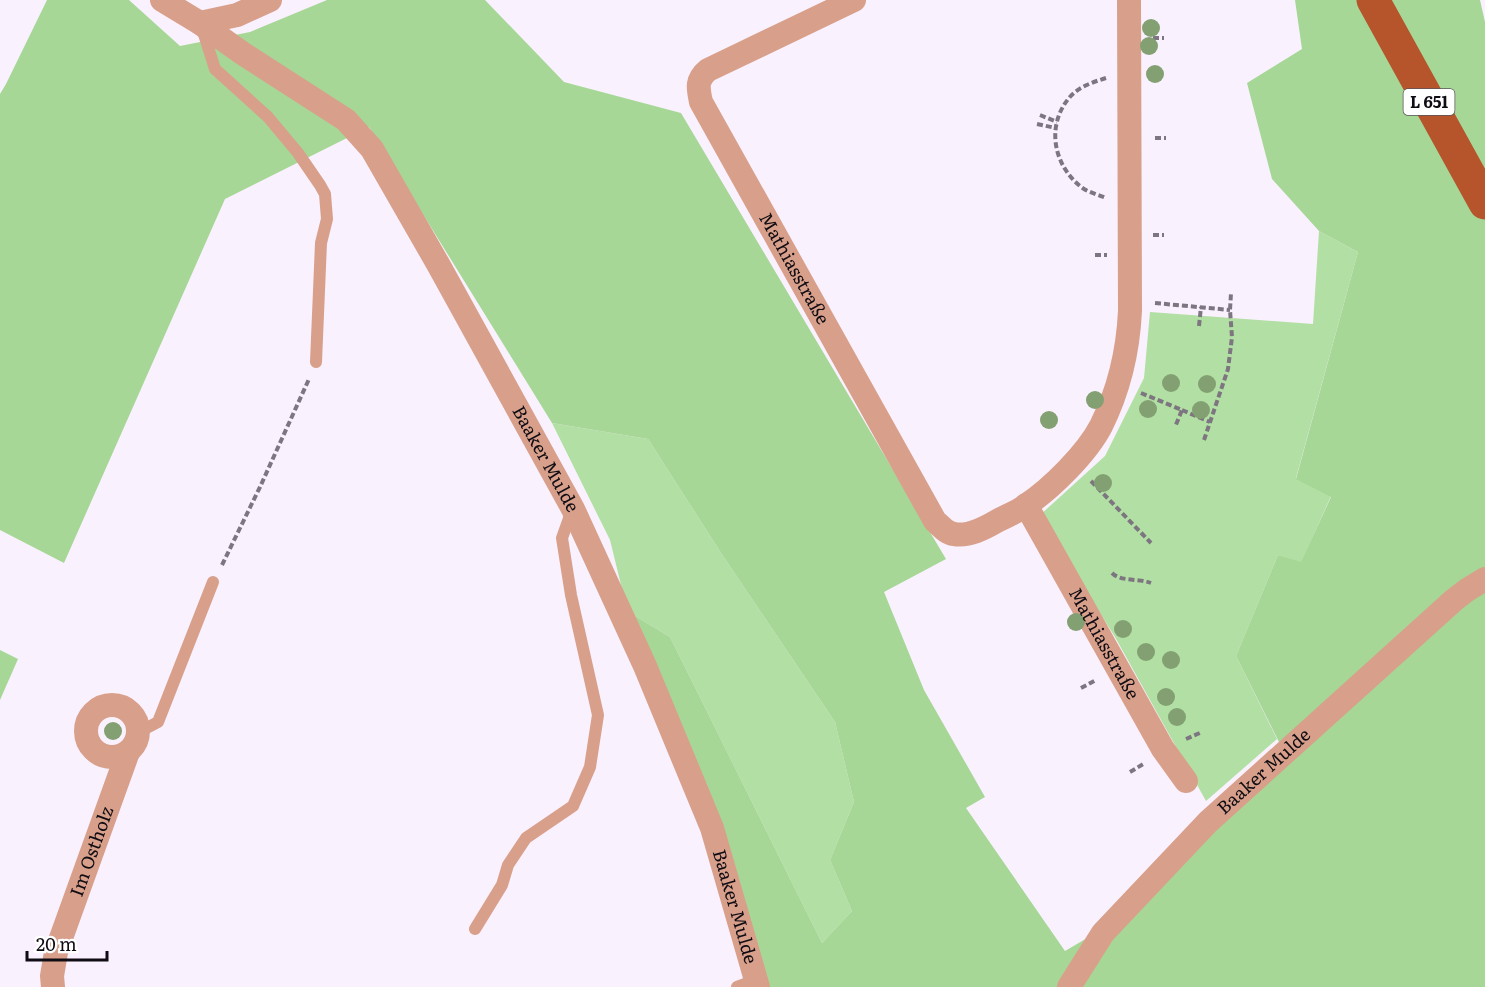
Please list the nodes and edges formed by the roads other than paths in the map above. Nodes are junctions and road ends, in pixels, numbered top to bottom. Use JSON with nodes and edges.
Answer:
{"nodes":[{"id":1,"x":162,"y":0,"type":"edge"},
{"id":2,"x":270,"y":0,"type":"edge"},
{"id":3,"x":854,"y":0,"type":"edge"},
{"id":4,"x":1129,"y":0,"type":"edge"},
{"id":5,"x":1373,"y":0,"type":"edge"},
{"id":6,"x":200,"y":22,"type":"junction"},
{"id":7,"x":1485,"y":203,"type":"edge"},
{"id":8,"x":316,"y":362,"type":"dead end"},
{"id":9,"x":1026,"y":506,"type":"junction"},
{"id":10,"x":573,"y":509,"type":"junction"},
{"id":11,"x":1485,"y":579,"type":"edge"},
{"id":12,"x":213,"y":582,"type":"road end"},
{"id":13,"x":133,"y":742,"type":"joint"},
{"id":14,"x":1186,"y":780,"type":"dead end"},
{"id":15,"x":475,"y":929,"type":"dead end"},
{"id":16,"x":750,"y":985,"type":"edge"},
{"id":17,"x":52,"y":987,"type":"edge"},
{"id":18,"x":1069,"y":987,"type":"edge"}],
"edges":[{"from":1,"to":6,"type":"street","name":"Baaker Mulde"},
{"from":2,"to":6,"type":"street"},
{"from":3,"to":9,"type":"street","name":"Mathiasstraße"},
{"from":4,"to":9,"type":"street","name":"Mathiasstraße"},
{"from":5,"to":7,"type":"main road","number":"L 651"},
{"from":6,"to":8,"type":"lane"},
{"from":6,"to":10,"type":"street","name":"Baaker Mulde"},
{"from":9,"to":14,"type":"street","name":"Mathiasstraße"},
{"from":10,"to":15,"type":"lane"},
{"from":10,"to":16,"type":"street","name":"Baaker Mulde"},
{"from":11,"to":18,"type":"street","name":"Baaker Mulde"},
{"from":12,"to":13,"type":"lane","name":"Im Ostholz"},
{"from":13,"to":17,"type":"street","name":"Im Ostholz"}]}
